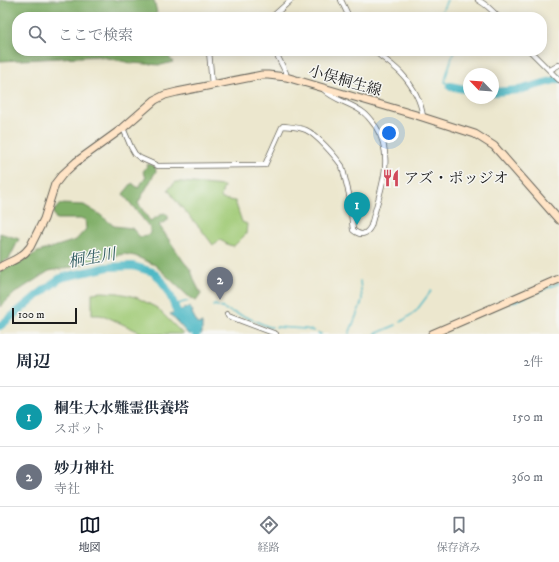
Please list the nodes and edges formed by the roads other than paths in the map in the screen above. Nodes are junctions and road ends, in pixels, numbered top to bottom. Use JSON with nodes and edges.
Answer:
{"nodes":[{"id":1,"x":291,"y":0,"type":"edge"},
{"id":2,"x":342,"y":0,"type":"edge"},
{"id":3,"x":478,"y":0,"type":"edge"},
{"id":4,"x":487,"y":2,"type":"edge"},
{"id":5,"x":278,"y":12,"type":"edge"},
{"id":6,"x":347,"y":12,"type":"edge"},
{"id":7,"x":494,"y":12,"type":"edge"},
{"id":8,"x":209,"y":56,"type":"edge"},
{"id":9,"x":278,"y":56,"type":"edge"},
{"id":10,"x":380,"y":56,"type":"edge"},
{"id":11,"x":535,"y":56,"type":"edge"},
{"id":12,"x":559,"y":65,"type":"edge"},
{"id":13,"x":550,"y":70,"type":"junction"},
{"id":14,"x":286,"y":77,"type":"junction"},
{"id":15,"x":559,"y":80,"type":"edge"},
{"id":16,"x":212,"y":85,"type":"junction"},
{"id":17,"x":323,"y":88,"type":"junction"},
{"id":18,"x":423,"y":117,"type":"junction"},
{"id":19,"x":123,"y":128,"type":"junction"},
{"id":20,"x":559,"y":220,"type":"edge"},
{"id":21,"x":0,"y":267,"type":"edge"},
{"id":22,"x":559,"y":279,"type":"edge"},
{"id":23,"x":227,"y":314,"type":"dead end"},
{"id":24,"x":276,"y":334,"type":"edge"},
{"id":25,"x":432,"y":334,"type":"edge"}],
"edges":[{"from":1,"to":5,"type":"street"},
{"from":2,"to":6,"type":"street"},
{"from":3,"to":4,"type":"street"},
{"from":4,"to":7,"type":"street"},
{"from":8,"to":16,"type":"street"},
{"from":9,"to":14,"type":"street"},
{"from":10,"to":18,"type":"street"},
{"from":11,"to":13,"type":"street"},
{"from":12,"to":13,"type":"street"},
{"from":13,"to":15,"type":"street"},
{"from":14,"to":16,"type":"main road","name":"小俣桐生線"},
{"from":14,"to":17,"type":"main road","name":"小俣桐生線"},
{"from":16,"to":19,"type":"main road","name":"小俣桐生線"},
{"from":17,"to":18,"type":"main road","name":"小俣桐生線"},
{"from":17,"to":19,"type":"street"},
{"from":18,"to":20,"type":"main road","name":"小俣桐生線"},
{"from":19,"to":21,"type":"main road","name":"小俣桐生線"},
{"from":22,"to":25,"type":"main road"},
{"from":23,"to":24,"type":"street"}]}
